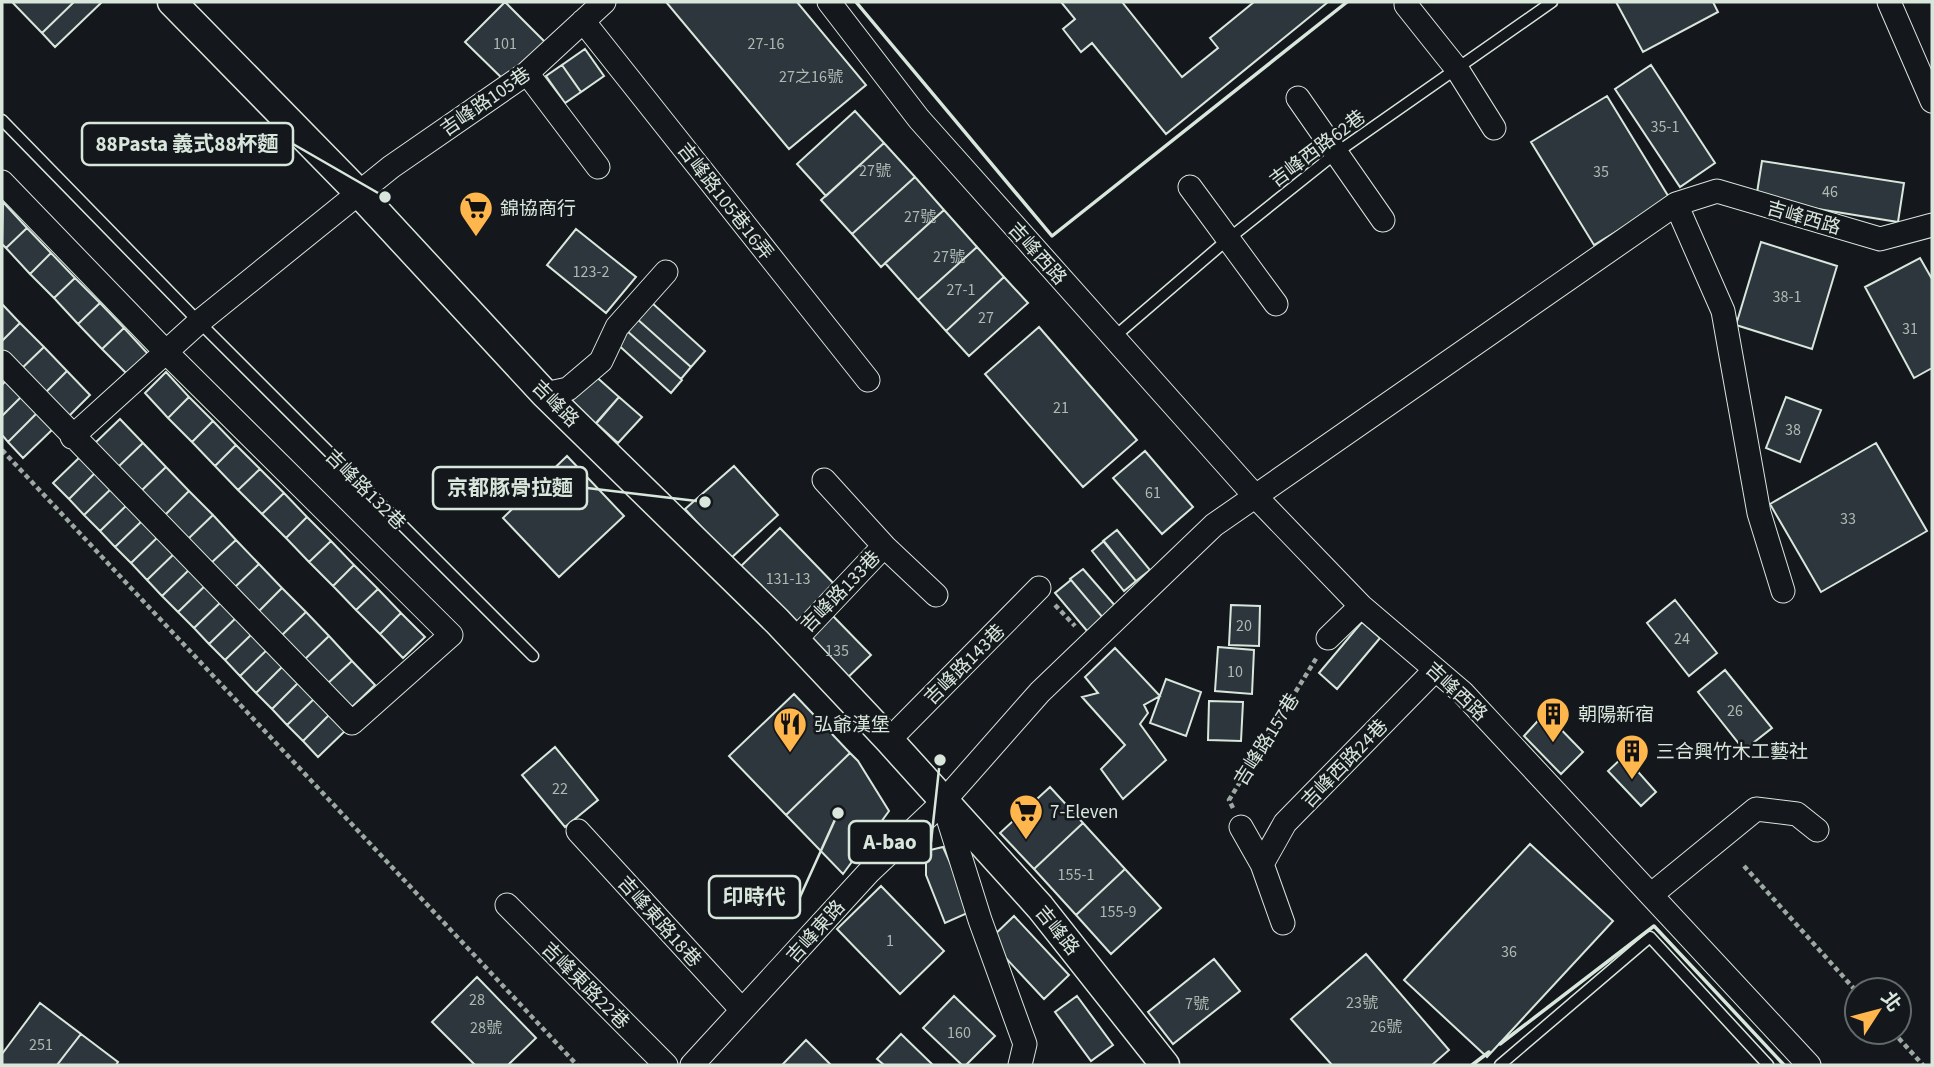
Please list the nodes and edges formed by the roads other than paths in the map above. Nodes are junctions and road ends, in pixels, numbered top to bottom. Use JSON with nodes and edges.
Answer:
{"nodes":[{"id":1,"x":172,"y":2,"type":"edge"},
{"id":2,"x":604,"y":2,"type":"edge"},
{"id":3,"x":828,"y":2,"type":"edge"},
{"id":4,"x":1552,"y":2,"type":"edge"},
{"id":5,"x":1889,"y":2,"type":"edge"},
{"id":6,"x":1406,"y":5,"type":"dead end"},
{"id":7,"x":583,"y":21,"type":"junction"},
{"id":8,"x":1457,"y":69,"type":"junction"},
{"id":9,"x":527,"y":73,"type":"junction"},
{"id":10,"x":1298,"y":98,"type":"dead end"},
{"id":11,"x":1932,"y":101,"type":"edge"},
{"id":12,"x":2,"y":120,"type":"edge"},
{"id":13,"x":1494,"y":128,"type":"dead end"},
{"id":14,"x":1336,"y":153,"type":"junction"},
{"id":15,"x":598,"y":167,"type":"dead end"},
{"id":16,"x":2,"y":182,"type":"edge"},
{"id":17,"x":1190,"y":187,"type":"dead end"},
{"id":18,"x":359,"y":193,"type":"junction"},
{"id":19,"x":1676,"y":204,"type":"junction"},
{"id":20,"x":1383,"y":220,"type":"dead end"},
{"id":21,"x":1932,"y":225,"type":"edge"},
{"id":22,"x":1227,"y":240,"type":"junction"},
{"id":23,"x":666,"y":272,"type":"dead end"},
{"id":24,"x":1276,"y":304,"type":"dead end"},
{"id":25,"x":199,"y":322,"type":"junction"},
{"id":26,"x":1113,"y":338,"type":"junction"},
{"id":27,"x":166,"y":352,"type":"junction"},
{"id":28,"x":2,"y":362,"type":"edge"},
{"id":29,"x":868,"y":380,"type":"dead end"},
{"id":30,"x":545,"y":394,"type":"junction"},
{"id":31,"x":72,"y":437,"type":"junction"},
{"id":32,"x":824,"y":480,"type":"dead end"},
{"id":33,"x":1255,"y":496,"type":"junction"},
{"id":34,"x":884,"y":546,"type":"junction"},
{"id":35,"x":1039,"y":588,"type":"road end"},
{"id":36,"x":1783,"y":590,"type":"dead end"},
{"id":37,"x":936,"y":595,"type":"dead end"},
{"id":38,"x":1361,"y":606,"type":"junction"},
{"id":39,"x":1328,"y":639,"type":"road end"},
{"id":40,"x":795,"y":640,"type":"junction"},
{"id":41,"x":533,"y":656,"type":"dead end"},
{"id":42,"x":1435,"y":670,"type":"junction"},
{"id":43,"x":889,"y":740,"type":"junction"},
{"id":44,"x":943,"y":802,"type":"junction"},
{"id":45,"x":1241,"y":827,"type":"road end"},
{"id":46,"x":1817,"y":830,"type":"dead end"},
{"id":47,"x":578,"y":831,"type":"dead end"},
{"id":48,"x":1262,"y":864,"type":"junction"},
{"id":49,"x":1652,"y":894,"type":"junction"},
{"id":50,"x":506,"y":905,"type":"dead end"},
{"id":51,"x":1283,"y":923,"type":"dead end"},
{"id":52,"x":742,"y":1010,"type":"junction"},
{"id":53,"x":666,"y":1065,"type":"edge"},
{"id":54,"x":692,"y":1065,"type":"edge"},
{"id":55,"x":1020,"y":1065,"type":"edge"},
{"id":56,"x":1165,"y":1065,"type":"edge"},
{"id":57,"x":1500,"y":1065,"type":"edge"},
{"id":58,"x":1768,"y":1065,"type":"edge"},
{"id":59,"x":1809,"y":1065,"type":"edge"}],
"edges":[{"from":1,"to":18,"type":"street","name":"吉峰路"},
{"from":2,"to":7,"type":"street","name":"吉峰路105巷"},
{"from":3,"to":26,"type":"street","name":"吉峰西路"},
{"from":4,"to":8,"type":"lane","name":"吉峰西路62巷"},
{"from":5,"to":11,"type":"street"},
{"from":6,"to":8,"type":"street"},
{"from":7,"to":9,"type":"street","name":"吉峰路105巷"},
{"from":7,"to":29,"type":"street","name":"吉峰路105巷16弄"},
{"from":8,"to":13,"type":"street"},
{"from":8,"to":14,"type":"lane","name":"吉峰西路62巷"},
{"from":9,"to":15,"type":"street"},
{"from":9,"to":18,"type":"street","name":"吉峰路105巷"},
{"from":10,"to":14,"type":"street"},
{"from":12,"to":25,"type":"lane","name":"吉峰路132巷"},
{"from":14,"to":20,"type":"street"},
{"from":14,"to":22,"type":"lane","name":"吉峰西路62巷"},
{"from":16,"to":27,"type":"street"},
{"from":17,"to":22,"type":"street"},
{"from":18,"to":25,"type":"street"},
{"from":18,"to":30,"type":"street","name":"吉峰路"},
{"from":19,"to":21,"type":"street","name":"吉峰西路"},
{"from":19,"to":33,"type":"street","name":"吉峰西路"},
{"from":19,"to":36,"type":"street"},
{"from":22,"to":24,"type":"street"},
{"from":22,"to":26,"type":"lane","name":"吉峰西路62巷"},
{"from":23,"to":30,"type":"street"},
{"from":25,"to":27,"type":"street"},
{"from":25,"to":41,"type":"lane","name":"吉峰路132巷"},
{"from":26,"to":33,"type":"street","name":"吉峰西路"},
{"from":27,"to":31,"type":"street"},
{"from":27,"to":31,"type":"street"},
{"from":28,"to":31,"type":"street"},
{"from":30,"to":40,"type":"street","name":"吉峰路"},
{"from":32,"to":34,"type":"street","name":"吉峰路133巷"},
{"from":33,"to":38,"type":"street","name":"吉峰西路"},
{"from":33,"to":44,"type":"street","name":"吉峰西路"},
{"from":34,"to":37,"type":"street"},
{"from":34,"to":40,"type":"street","name":"吉峰路133巷"},
{"from":35,"to":43,"type":"street","name":"吉峰路143巷"},
{"from":38,"to":39,"type":"street"},
{"from":38,"to":42,"type":"street","name":"吉峰西路"},
{"from":40,"to":43,"type":"street","name":"吉峰路"},
{"from":42,"to":48,"type":"street","name":"吉峰西路24巷"},
{"from":42,"to":49,"type":"street","name":"吉峰西路"},
{"from":43,"to":44,"type":"street","name":"吉峰路"},
{"from":44,"to":52,"type":"street","name":"吉峰東路"},
{"from":44,"to":55,"type":"street","name":"吉峰路"},
{"from":44,"to":56,"type":"street","name":"吉峰路"},
{"from":45,"to":48,"type":"street"},
{"from":46,"to":49,"type":"street"},
{"from":47,"to":52,"type":"street","name":"吉峰東路18巷"},
{"from":48,"to":51,"type":"street"},
{"from":49,"to":59,"type":"street","name":"吉峰西路"},
{"from":50,"to":53,"type":"street","name":"吉峰東路22巷"},
{"from":52,"to":54,"type":"street","name":"吉峰東路"},
{"from":57,"to":58,"type":"lane"}]}
